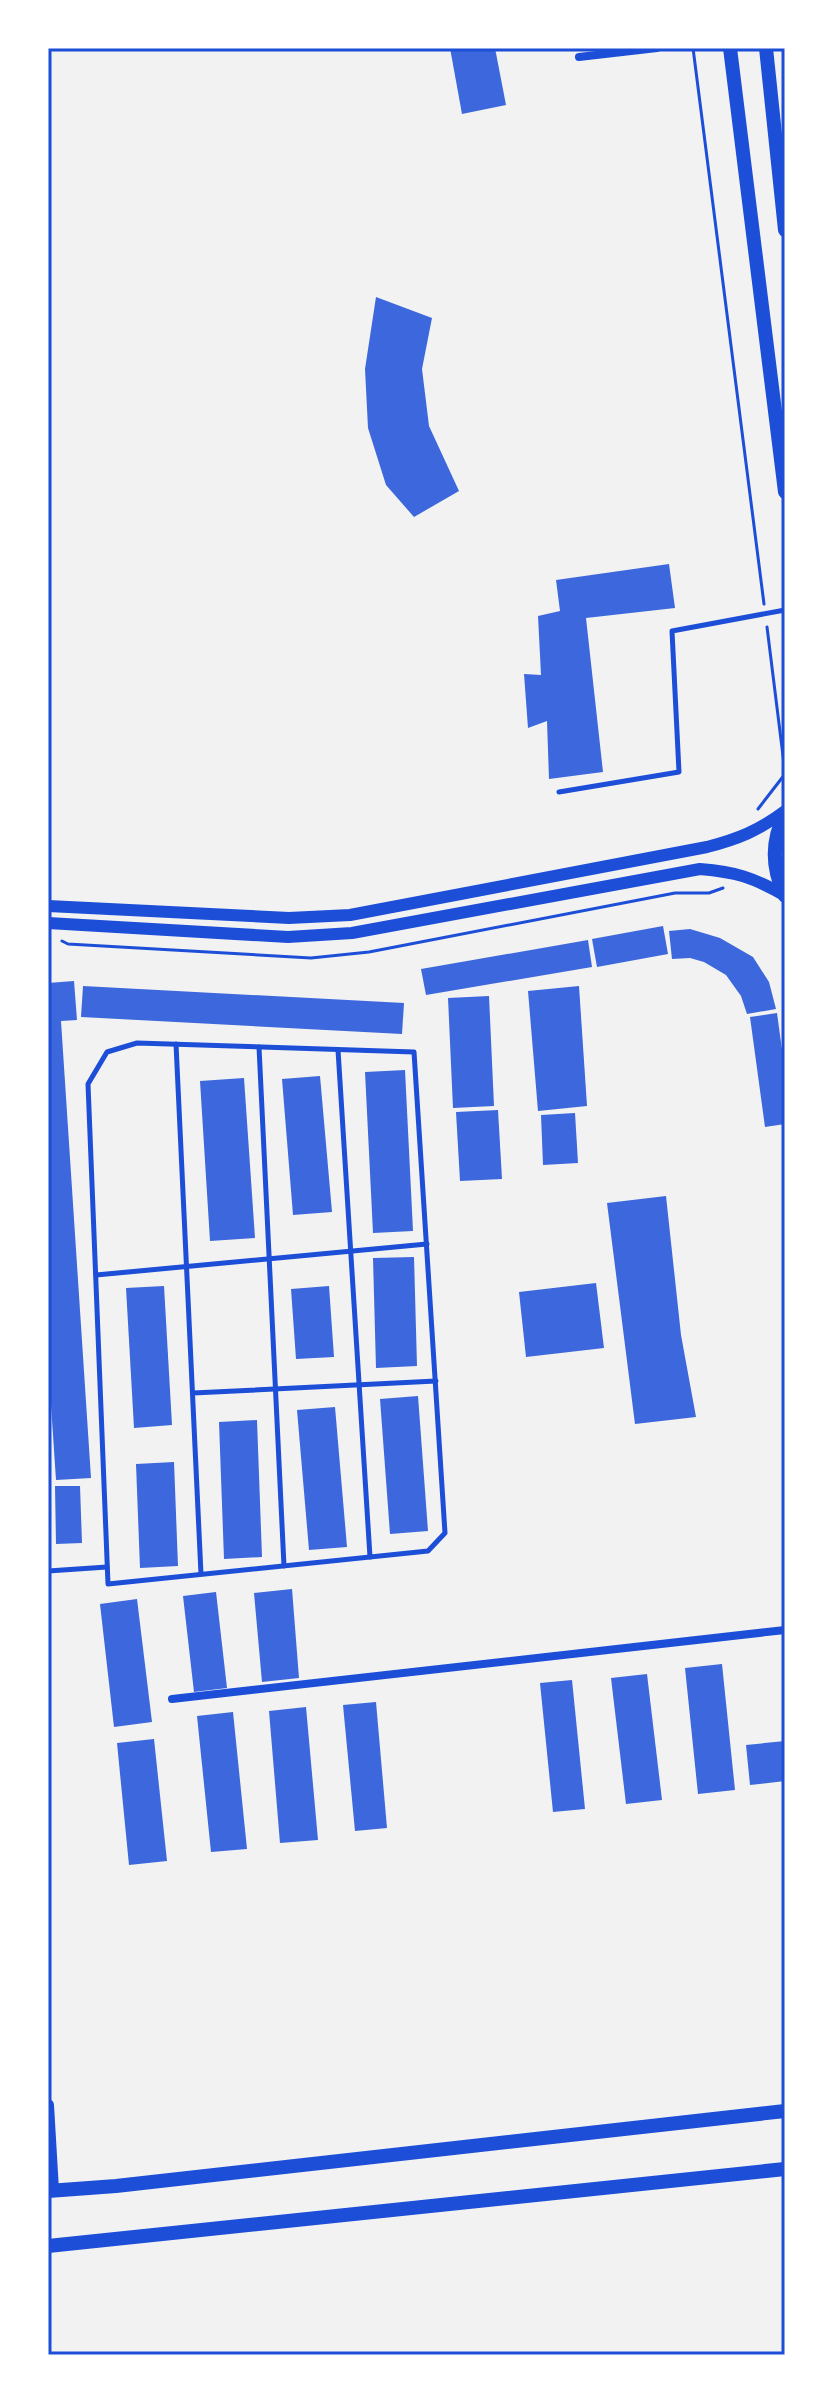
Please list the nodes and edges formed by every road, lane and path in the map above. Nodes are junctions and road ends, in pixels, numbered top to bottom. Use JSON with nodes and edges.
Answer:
{"nodes":[{"id":1,"x":657,"y":48,"type":"edge"},
{"id":2,"x":693,"y":48,"type":"edge"},
{"id":3,"x":730,"y":48,"type":"edge"},
{"id":4,"x":766,"y":48,"type":"edge"},
{"id":5,"x":579,"y":57,"type":"dead end"},
{"id":6,"x":785,"y":230,"type":"edge"},
{"id":7,"x":785,"y":492,"type":"edge"},
{"id":8,"x":785,"y":610,"type":"edge"},
{"id":9,"x":765,"y":614,"type":"junction"},
{"id":10,"x":785,"y":773,"type":"edge"},
{"id":11,"x":559,"y":792,"type":"dead end"},
{"id":12,"x":785,"y":813,"type":"edge"},
{"id":13,"x":752,"y":817,"type":"dead end"},
{"id":14,"x":785,"y":896,"type":"edge"},
{"id":15,"x":48,"y":906,"type":"edge"},
{"id":16,"x":48,"y":923,"type":"edge"},
{"id":17,"x":176,"y":1044,"type":"junction"},
{"id":18,"x":259,"y":1047,"type":"junction"},
{"id":19,"x":338,"y":1050,"type":"junction"},
{"id":20,"x":427,"y":1244,"type":"junction"},
{"id":21,"x":352,"y":1251,"type":"junction"},
{"id":22,"x":269,"y":1259,"type":"junction"},
{"id":23,"x":187,"y":1266,"type":"junction"},
{"id":24,"x":96,"y":1275,"type":"junction"},
{"id":25,"x":436,"y":1381,"type":"junction"},
{"id":26,"x":360,"y":1386,"type":"junction"},
{"id":27,"x":275,"y":1390,"type":"junction"},
{"id":28,"x":193,"y":1393,"type":"junction"},
{"id":29,"x":370,"y":1557,"type":"junction"},
{"id":30,"x":107,"y":1566,"type":"junction"},
{"id":31,"x":284,"y":1566,"type":"junction"},
{"id":32,"x":48,"y":1571,"type":"edge"},
{"id":33,"x":201,"y":1574,"type":"junction"},
{"id":34,"x":785,"y":1630,"type":"edge"},
{"id":35,"x":172,"y":1699,"type":"dead end"},
{"id":36,"x":48,"y":2105,"type":"edge"},
{"id":37,"x":785,"y":2111,"type":"edge"},
{"id":38,"x":785,"y":2169,"type":"edge"},
{"id":39,"x":51,"y":2190,"type":"edge"},
{"id":40,"x":48,"y":2246,"type":"edge"}],
"edges":[{"from":1,"to":5,"type":"street"},
{"from":2,"to":9,"type":"path"},
{"from":3,"to":7,"type":"main road"},
{"from":4,"to":6,"type":"main road"},
{"from":8,"to":9,"type":"lane"},
{"from":9,"to":10,"type":"path"},
{"from":9,"to":11,"type":"lane"},
{"from":10,"to":13,"type":"path"},
{"from":12,"to":14,"type":"main road"},
{"from":12,"to":15,"type":"street"},
{"from":14,"to":16,"type":"street"},
{"from":17,"to":18,"type":"lane"},
{"from":17,"to":23,"type":"lane"},
{"from":17,"to":24,"type":"lane"},
{"from":18,"to":19,"type":"lane"},
{"from":18,"to":22,"type":"lane"},
{"from":19,"to":20,"type":"lane"},
{"from":19,"to":21,"type":"lane"},
{"from":20,"to":21,"type":"lane"},
{"from":20,"to":25,"type":"lane"},
{"from":21,"to":22,"type":"lane"},
{"from":21,"to":26,"type":"lane"},
{"from":22,"to":23,"type":"lane"},
{"from":22,"to":27,"type":"lane"},
{"from":23,"to":24,"type":"lane"},
{"from":23,"to":28,"type":"lane"},
{"from":24,"to":30,"type":"lane"},
{"from":25,"to":26,"type":"lane"},
{"from":25,"to":29,"type":"lane"},
{"from":26,"to":27,"type":"lane"},
{"from":26,"to":29,"type":"lane"},
{"from":27,"to":28,"type":"lane"},
{"from":27,"to":31,"type":"lane"},
{"from":28,"to":33,"type":"lane"},
{"from":29,"to":31,"type":"lane"},
{"from":30,"to":32,"type":"lane"},
{"from":30,"to":33,"type":"lane"},
{"from":31,"to":33,"type":"lane"},
{"from":34,"to":35,"type":"street"},
{"from":36,"to":39,"type":"street"},
{"from":37,"to":39,"type":"main road"},
{"from":38,"to":40,"type":"main road"}]}
